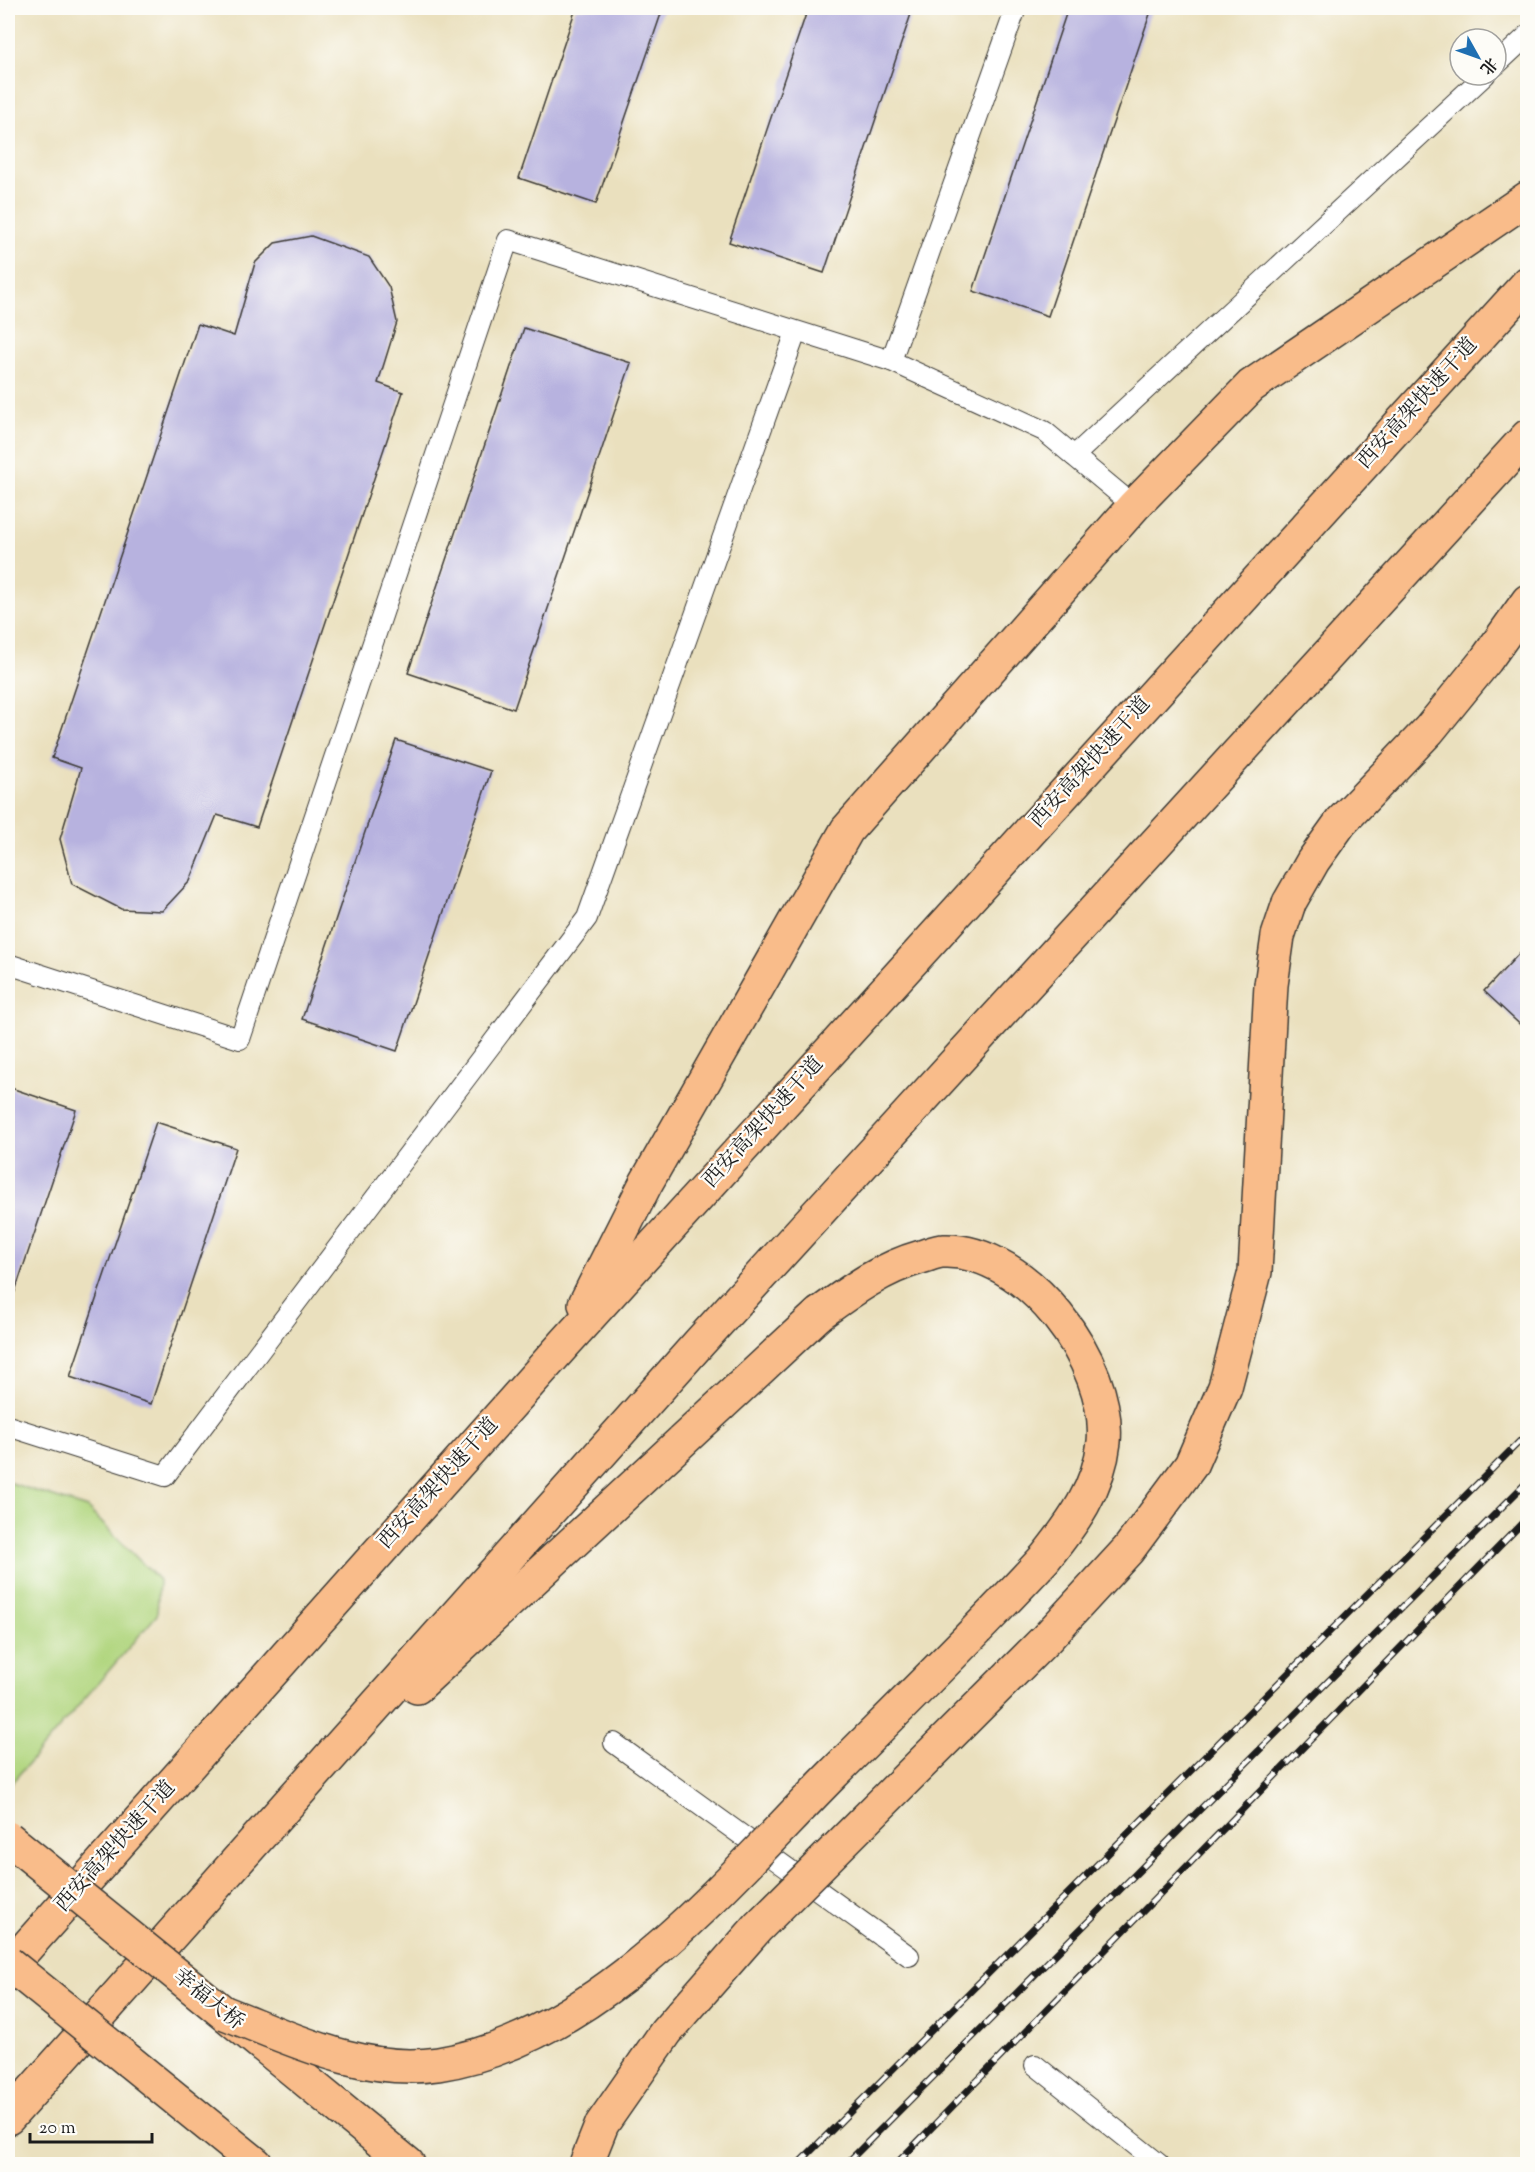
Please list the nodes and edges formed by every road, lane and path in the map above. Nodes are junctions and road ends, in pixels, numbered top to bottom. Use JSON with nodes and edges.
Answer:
{"nodes":[{"id":1,"x":1016,"y":8,"type":"edge"},
{"id":2,"x":1527,"y":35,"type":"edge"},
{"id":3,"x":1508,"y":53,"type":"edge"},
{"id":4,"x":1472,"y":87,"type":"edge"},
{"id":5,"x":1527,"y":198,"type":"edge"},
{"id":6,"x":1527,"y":283,"type":"edge"},
{"id":7,"x":796,"y":332,"type":"junction"},
{"id":8,"x":891,"y":362,"type":"junction"},
{"id":9,"x":1527,"y":436,"type":"edge"},
{"id":10,"x":1074,"y":456,"type":"junction"},
{"id":11,"x":1134,"y":506,"type":"junction"},
{"id":12,"x":1527,"y":601,"type":"edge"},
{"id":13,"x":8,"y":964,"type":"edge"},
{"id":14,"x":567,"y":1341,"type":"junction"},
{"id":15,"x":8,"y":1426,"type":"edge"},
{"id":16,"x":614,"y":1743,"type":"dead end"},
{"id":17,"x":270,"y":1823,"type":"junction"},
{"id":18,"x":8,"y":1838,"type":"edge"},
{"id":19,"x":909,"y":1956,"type":"dead end"},
{"id":20,"x":8,"y":1964,"type":"edge"},
{"id":21,"x":8,"y":1968,"type":"edge"},
{"id":22,"x":225,"y":2013,"type":"junction"},
{"id":23,"x":1035,"y":2065,"type":"dead end"},
{"id":24,"x":8,"y":2118,"type":"edge"},
{"id":25,"x":256,"y":2164,"type":"edge"},
{"id":26,"x":408,"y":2164,"type":"edge"},
{"id":27,"x":586,"y":2164,"type":"edge"},
{"id":28,"x":1159,"y":2164,"type":"edge"}],
"edges":[{"from":1,"to":8,"type":"lane"},
{"from":2,"to":3,"type":"lane"},
{"from":4,"to":10,"type":"lane"},
{"from":5,"to":11,"type":"main road"},
{"from":6,"to":14,"type":"main road","name":"西安高架快速干道"},
{"from":7,"to":8,"type":"lane"},
{"from":7,"to":13,"type":"lane"},
{"from":7,"to":15,"type":"lane"},
{"from":8,"to":10,"type":"lane"},
{"from":9,"to":17,"type":"main road"},
{"from":10,"to":11,"type":"lane"},
{"from":11,"to":14,"type":"main road"},
{"from":12,"to":27,"type":"main road","bridge":true},
{"from":14,"to":21,"type":"main road","name":"西安高架快速干道"},
{"from":16,"to":19,"type":"lane"},
{"from":17,"to":22,"type":"main road","bridge":true},
{"from":17,"to":24,"type":"main road"},
{"from":18,"to":22,"type":"main road","name":"幸福大桥","bridge":true},
{"from":20,"to":25,"type":"main road","bridge":true},
{"from":22,"to":26,"type":"main road","name":"幸福大桥"},
{"from":23,"to":28,"type":"lane"}]}
